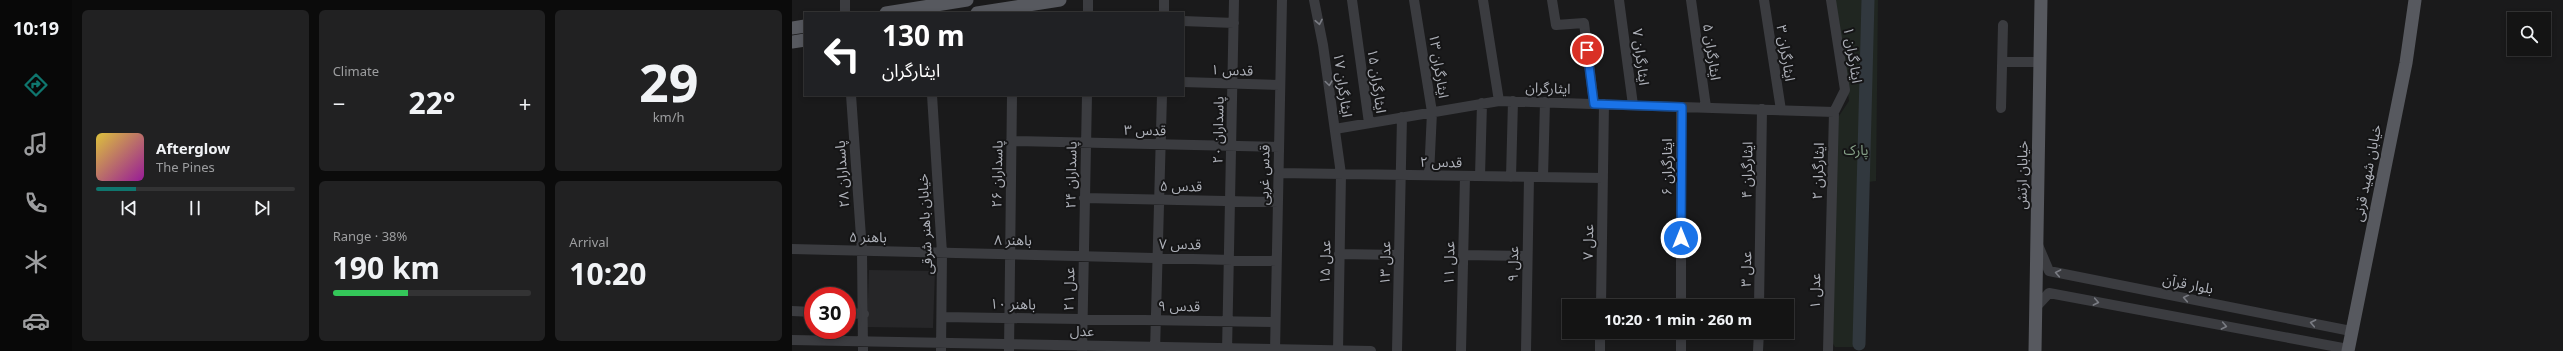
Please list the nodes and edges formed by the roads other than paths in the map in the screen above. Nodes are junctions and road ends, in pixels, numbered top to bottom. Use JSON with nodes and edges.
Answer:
{"nodes":[{"id":1,"x":845,"y":0,"type":"edge"},
{"id":2,"x":967,"y":0,"type":"edge"},
{"id":3,"x":1060,"y":0,"type":"edge"},
{"id":4,"x":1088,"y":0,"type":"edge"},
{"id":5,"x":1164,"y":0,"type":"edge"},
{"id":6,"x":1234,"y":0,"type":"edge"},
{"id":7,"x":1282,"y":0,"type":"edge"},
{"id":8,"x":1314,"y":0,"type":"edge"},
{"id":9,"x":1352,"y":0,"type":"edge"},
{"id":10,"x":1414,"y":0,"type":"edge"},
{"id":11,"x":1484,"y":0,"type":"edge"},
{"id":12,"x":1552,"y":0,"type":"edge"},
{"id":13,"x":1619,"y":0,"type":"edge"},
{"id":14,"x":1691,"y":0,"type":"edge"},
{"id":15,"x":1764,"y":0,"type":"edge"},
{"id":16,"x":1831,"y":0,"type":"edge"},
{"id":17,"x":2041,"y":0,"type":"edge"},
{"id":18,"x":2415,"y":0,"type":"edge"},
{"id":19,"x":926,"y":3,"type":"edge"},
{"id":20,"x":1012,"y":10,"type":"edge"},
{"id":21,"x":845,"y":12,"type":"edge"},
{"id":22,"x":890,"y":12,"type":"edge"},
{"id":23,"x":989,"y":12,"type":"edge"},
{"id":24,"x":1088,"y":12,"type":"edge"},
{"id":25,"x":1164,"y":12,"type":"edge"},
{"id":26,"x":1184,"y":21,"type":"edge"},
{"id":27,"x":1234,"y":23,"type":"junction"},
{"id":28,"x":2003,"y":25,"type":"dead end"},
{"id":29,"x":804,"y":26,"type":"edge"},
{"id":30,"x":792,"y":28,"type":"edge"},
{"id":31,"x":804,"y":40,"type":"edge"},
{"id":32,"x":792,"y":42,"type":"edge"},
{"id":33,"x":2002,"y":62,"type":"junction"},
{"id":34,"x":2040,"y":62,"type":"junction"},
{"id":35,"x":1184,"y":82,"type":"edge"},
{"id":36,"x":1233,"y":84,"type":"junction"},
{"id":37,"x":1280,"y":85,"type":"junction"},
{"id":38,"x":851,"y":96,"type":"edge"},
{"id":39,"x":932,"y":96,"type":"edge"},
{"id":40,"x":1012,"y":96,"type":"edge"},
{"id":41,"x":1087,"y":96,"type":"edge"},
{"id":42,"x":1162,"y":96,"type":"edge"},
{"id":43,"x":1499,"y":101,"type":"junction"},
{"id":44,"x":1513,"y":101,"type":"junction"},
{"id":45,"x":1545,"y":102,"type":"junction"},
{"id":46,"x":1482,"y":104,"type":"junction"},
{"id":47,"x":1599,"y":104,"type":"junction"},
{"id":48,"x":1633,"y":105,"type":"junction"},
{"id":49,"x":1682,"y":107,"type":"junction"},
{"id":50,"x":1706,"y":107,"type":"junction"},
{"id":51,"x":2001,"y":108,"type":"dead end"},
{"id":52,"x":1762,"y":109,"type":"junction"},
{"id":53,"x":1781,"y":110,"type":"junction"},
{"id":54,"x":1432,"y":112,"type":"junction"},
{"id":55,"x":1834,"y":112,"type":"junction"},
{"id":56,"x":1402,"y":117,"type":"junction"},
{"id":57,"x":1369,"y":123,"type":"junction"},
{"id":58,"x":1335,"y":129,"type":"junction"},
{"id":59,"x":1011,"y":141,"type":"junction"},
{"id":60,"x":1086,"y":142,"type":"junction"},
{"id":61,"x":1161,"y":144,"type":"junction"},
{"id":62,"x":1232,"y":146,"type":"junction"},
{"id":63,"x":1279,"y":147,"type":"junction"},
{"id":64,"x":1278,"y":173,"type":"junction"},
{"id":65,"x":1341,"y":174,"type":"junction"},
{"id":66,"x":1400,"y":175,"type":"junction"},
{"id":67,"x":1429,"y":175,"type":"junction"},
{"id":68,"x":1465,"y":176,"type":"junction"},
{"id":69,"x":1480,"y":176,"type":"junction"},
{"id":70,"x":1511,"y":177,"type":"junction"},
{"id":71,"x":1529,"y":177,"type":"junction"},
{"id":72,"x":1543,"y":177,"type":"junction"},
{"id":73,"x":1603,"y":178,"type":"junction"},
{"id":74,"x":1084,"y":198,"type":"junction"},
{"id":75,"x":1160,"y":200,"type":"junction"},
{"id":76,"x":1231,"y":201,"type":"junction"},
{"id":77,"x":1278,"y":202,"type":"junction"},
{"id":78,"x":1830,"y":231,"type":"joint"},
{"id":79,"x":1760,"y":232,"type":"joint"},
{"id":80,"x":2037,"y":243,"type":"junction"},
{"id":81,"x":792,"y":249,"type":"edge"},
{"id":82,"x":862,"y":251,"type":"junction"},
{"id":83,"x":942,"y":252,"type":"junction"},
{"id":84,"x":1010,"y":254,"type":"junction"},
{"id":85,"x":1339,"y":254,"type":"junction"},
{"id":86,"x":1399,"y":255,"type":"junction"},
{"id":87,"x":1464,"y":255,"type":"junction"},
{"id":88,"x":1084,"y":256,"type":"junction"},
{"id":89,"x":1527,"y":256,"type":"junction"},
{"id":90,"x":1158,"y":258,"type":"junction"},
{"id":91,"x":1230,"y":260,"type":"junction"},
{"id":92,"x":1276,"y":261,"type":"junction"},
{"id":93,"x":1601,"y":299,"type":"edge"},
{"id":94,"x":1681,"y":299,"type":"edge"},
{"id":95,"x":1759,"y":299,"type":"edge"},
{"id":96,"x":2036,"y":307,"type":"junction"},
{"id":97,"x":792,"y":311,"type":"edge"},
{"id":98,"x":804,"y":312,"type":"edge"},
{"id":99,"x":856,"y":314,"type":"edge"},
{"id":100,"x":864,"y":314,"type":"junction"},
{"id":101,"x":942,"y":316,"type":"junction"},
{"id":102,"x":1009,"y":318,"type":"junction"},
{"id":103,"x":1083,"y":319,"type":"junction"},
{"id":104,"x":1156,"y":320,"type":"junction"},
{"id":105,"x":1228,"y":321,"type":"junction"},
{"id":106,"x":1275,"y":322,"type":"junction"},
{"id":107,"x":2351,"y":331,"type":"junction"},
{"id":108,"x":792,"y":332,"type":"edge"},
{"id":109,"x":1600,"y":339,"type":"edge"},
{"id":110,"x":1681,"y":339,"type":"edge"},
{"id":111,"x":1759,"y":339,"type":"edge"},
{"id":112,"x":792,"y":340,"type":"edge"},
{"id":113,"x":863,"y":346,"type":"edge"},
{"id":114,"x":792,"y":347,"type":"edge"},
{"id":115,"x":941,"y":347,"type":"edge"},
{"id":116,"x":1009,"y":348,"type":"edge"},
{"id":117,"x":1082,"y":348,"type":"edge"},
{"id":118,"x":1155,"y":349,"type":"edge"},
{"id":119,"x":1227,"y":350,"type":"edge"},
{"id":120,"x":1275,"y":350,"type":"edge"},
{"id":121,"x":2348,"y":350,"type":"edge"},
{"id":122,"x":1338,"y":351,"type":"edge"},
{"id":123,"x":1371,"y":351,"type":"edge"},
{"id":124,"x":1397,"y":351,"type":"edge"},
{"id":125,"x":1461,"y":351,"type":"edge"},
{"id":126,"x":1526,"y":351,"type":"edge"},
{"id":127,"x":1600,"y":351,"type":"edge"},
{"id":128,"x":1681,"y":351,"type":"edge"},
{"id":129,"x":1758,"y":351,"type":"edge"},
{"id":130,"x":1828,"y":351,"type":"edge"},
{"id":131,"x":2035,"y":351,"type":"edge"}],
"edges":[{"from":1,"to":21,"type":"street"},
{"from":2,"to":19,"type":"main road"},
{"from":3,"to":20,"type":"main road"},
{"from":4,"to":24,"type":"street"},
{"from":5,"to":25,"type":"street"},
{"from":6,"to":27,"type":"street","name":"پاسداران ۲۰"},
{"from":7,"to":37,"type":"street","name":"قدس غربی"},
{"from":8,"to":58,"type":"street","name":"ایثارگران ۱۷","one_way":true},
{"from":9,"to":57,"type":"street","name":"ایثارگران ۱۵"},
{"from":10,"to":54,"type":"street","name":"ایثارگران ۱۳"},
{"from":11,"to":43,"type":"street"},
{"from":12,"to":47,"type":"street","name":"عدل ۷"},
{"from":13,"to":48,"type":"street","name":"ایثارگران ۷"},
{"from":14,"to":50,"type":"street","name":"ایثارگران ۵"},
{"from":15,"to":53,"type":"street","name":"ایثارگران ۳"},
{"from":16,"to":55,"type":"street","name":"ایثارگران ۱"},
{"from":17,"to":34,"type":"main road","name":"خیابان ارتش"},
{"from":18,"to":107,"type":"main road","name":"خیابان شهید قرنی"},
{"from":19,"to":22,"type":"main road"},
{"from":20,"to":23,"type":"main road"},
{"from":26,"to":27,"type":"street"},
{"from":27,"to":36,"type":"street","name":"پاسداران ۲۰"},
{"from":28,"to":33,"type":"street"},
{"from":29,"to":30,"type":"main road"},
{"from":31,"to":32,"type":"main road"},
{"from":33,"to":34,"type":"street"},
{"from":33,"to":51,"type":"street"},
{"from":34,"to":80,"type":"main road","name":"خیابان ارتش"},
{"from":35,"to":36,"type":"street","name":"قدس ۱"},
{"from":36,"to":37,"type":"street","name":"قدس ۱"},
{"from":36,"to":62,"type":"street","name":"پاسداران ۲۰"},
{"from":37,"to":63,"type":"street","name":"قدس غربی"},
{"from":38,"to":82,"type":"street","name":"پاسداران ۲۸"},
{"from":39,"to":83,"type":"street","name":"خیابان باهنر شرقی"},
{"from":40,"to":59,"type":"street","name":"پاسداران ۲۶"},
{"from":41,"to":60,"type":"street","name":"پاسداران ۲۴"},
{"from":42,"to":61,"type":"street"},
{"from":43,"to":44,"type":"street","name":"ایثارگران"},
{"from":43,"to":46,"type":"street","name":"ایثارگران"},
{"from":44,"to":45,"type":"street","name":"ایثارگران"},
{"from":44,"to":70,"type":"street"},
{"from":45,"to":47,"type":"street","name":"ایثارگران"},
{"from":45,"to":72,"type":"street"},
{"from":46,"to":54,"type":"street","name":"ایثارگران"},
{"from":46,"to":69,"type":"street"},
{"from":47,"to":48,"type":"street","name":"ایثارگران"},
{"from":47,"to":73,"type":"street","name":"عدل ۷"},
{"from":48,"to":49,"type":"street","name":"ایثارگران"},
{"from":49,"to":50,"type":"street","name":"ایثارگران"},
{"from":49,"to":94,"type":"street","name":"ایثارگران ۶"},
{"from":50,"to":52,"type":"street","name":"ایثارگران"},
{"from":52,"to":53,"type":"street","name":"ایثارگران"},
{"from":52,"to":79,"type":"street","name":"ایثارگران ۴"},
{"from":53,"to":55,"type":"street","name":"ایثارگران"},
{"from":54,"to":56,"type":"street","name":"ایثارگران"},
{"from":54,"to":67,"type":"street","name":"ایثارگران ۱۳"},
{"from":55,"to":78,"type":"street","name":"ایثارگران ۲"},
{"from":56,"to":57,"type":"street","name":"ایثارگران"},
{"from":56,"to":66,"type":"street","name":"عدل ۱۳"},
{"from":57,"to":58,"type":"street","name":"ایثارگران"},
{"from":58,"to":65,"type":"street","name":"ایثارگران ۱۷"},
{"from":59,"to":60,"type":"street","name":"قدس ۳"},
{"from":59,"to":84,"type":"street","name":"پاسداران ۲۶"},
{"from":60,"to":61,"type":"street","name":"قدس ۳"},
{"from":60,"to":74,"type":"street","name":"پاسداران ۲۴"},
{"from":61,"to":62,"type":"street","name":"قدس ۳"},
{"from":61,"to":75,"type":"street"},
{"from":62,"to":63,"type":"street","name":"قدس ۳"},
{"from":62,"to":76,"type":"street","name":"پاسداران ۲۰"},
{"from":63,"to":64,"type":"street","name":"قدس غربی"},
{"from":64,"to":65,"type":"street","name":"قدس ۲"},
{"from":64,"to":77,"type":"street","name":"قدس غربی"},
{"from":65,"to":66,"type":"street","name":"قدس ۲"},
{"from":65,"to":85,"type":"street","name":"عدل ۱۵"},
{"from":66,"to":67,"type":"street","name":"قدس ۲"},
{"from":66,"to":86,"type":"street","name":"عدل ۱۳"},
{"from":67,"to":68,"type":"street","name":"قدس ۲"},
{"from":68,"to":69,"type":"street","name":"قدس ۲"},
{"from":68,"to":87,"type":"street","name":"عدل ۱۱"},
{"from":69,"to":70,"type":"street","name":"قدس ۲"},
{"from":70,"to":71,"type":"street","name":"قدس ۲"},
{"from":71,"to":72,"type":"street","name":"قدس ۲"},
{"from":71,"to":89,"type":"street","name":"عدل ۹"},
{"from":72,"to":73,"type":"street","name":"قدس ۲"},
{"from":73,"to":93,"type":"street","name":"عدل ۷"},
{"from":74,"to":75,"type":"street","name":"قدس ۵"},
{"from":74,"to":88,"type":"street","name":"پاسداران ۲۴"},
{"from":75,"to":76,"type":"street","name":"قدس ۵"},
{"from":75,"to":90,"type":"street"},
{"from":76,"to":77,"type":"street","name":"قدس ۵"},
{"from":76,"to":91,"type":"street","name":"پاسداران ۲۰"},
{"from":77,"to":92,"type":"street","name":"قدس غربی"},
{"from":78,"to":130,"type":"street","name":"عدل ۱"},
{"from":79,"to":95,"type":"street","name":"عدل ۳"},
{"from":80,"to":96,"type":"main road","name":"خیابان ارتش"},
{"from":107,"to":80,"type":"street","name":"بلوار قرآن","one_way":true},
{"from":81,"to":82,"type":"street","name":"باهنر ۵"},
{"from":82,"to":83,"type":"street","name":"باهنر ۵"},
{"from":82,"to":100,"type":"street","name":"پاسداران ۲۸"},
{"from":83,"to":84,"type":"street","name":"باهنر ۸"},
{"from":83,"to":101,"type":"street","name":"خیابان باهنر شرقی"},
{"from":84,"to":88,"type":"street","name":"باهنر ۸"},
{"from":84,"to":102,"type":"street","name":"پاسداران ۲۶"},
{"from":85,"to":86,"type":"street"},
{"from":85,"to":122,"type":"street","name":"عدل ۱۵"},
{"from":86,"to":124,"type":"street","name":"عدل ۱۳"},
{"from":87,"to":89,"type":"street"},
{"from":87,"to":125,"type":"street","name":"عدل ۱۱"},
{"from":88,"to":90,"type":"street","name":"قدس ۷"},
{"from":88,"to":103,"type":"street","name":"عدل ۲۱"},
{"from":89,"to":126,"type":"street","name":"عدل ۹"},
{"from":90,"to":91,"type":"street","name":"قدس ۷"},
{"from":90,"to":104,"type":"street"},
{"from":91,"to":92,"type":"street","name":"قدس ۷"},
{"from":91,"to":105,"type":"street","name":"پاسداران ۲۰"},
{"from":92,"to":106,"type":"street","name":"قدس غربی"},
{"from":96,"to":121,"type":"street","one_way":true},
{"from":96,"to":131,"type":"main road","name":"خیابان ارتش"},
{"from":97,"to":98,"type":"street"},
{"from":99,"to":100,"type":"street"},
{"from":100,"to":113,"type":"street","name":"پاسداران ۲۸"},
{"from":101,"to":102,"type":"street","name":"باهنر ۱۰"},
{"from":101,"to":115,"type":"street","name":"خیابان باهنر شرقی"},
{"from":102,"to":103,"type":"street","name":"باهنر ۱۰"},
{"from":102,"to":116,"type":"street","name":"پاسداران ۲۶"},
{"from":103,"to":104,"type":"street","name":"قدس ۹"},
{"from":103,"to":117,"type":"street","name":"عدل ۲۱"},
{"from":104,"to":105,"type":"street","name":"قدس ۹"},
{"from":104,"to":118,"type":"street"},
{"from":105,"to":106,"type":"street","name":"قدس ۹"},
{"from":105,"to":119,"type":"street","name":"پاسداران ۲۰"},
{"from":106,"to":120,"type":"street","name":"قدس غربی"},
{"from":107,"to":121,"type":"main road","name":"خیابان شهید قرنی"},
{"from":108,"to":112,"type":"street"},
{"from":109,"to":127,"type":"street"},
{"from":110,"to":128,"type":"street"},
{"from":111,"to":129,"type":"street"},
{"from":112,"to":113,"type":"street","name":"عدل"},
{"from":112,"to":114,"type":"street"},
{"from":113,"to":115,"type":"street","name":"عدل"},
{"from":115,"to":116,"type":"street","name":"عدل"},
{"from":116,"to":117,"type":"street","name":"عدل"},
{"from":117,"to":118,"type":"street","name":"عدل"},
{"from":118,"to":119,"type":"street","name":"عدل"},
{"from":119,"to":120,"type":"street","name":"عدل"},
{"from":120,"to":122,"type":"street","name":"عدل"},
{"from":122,"to":123,"type":"street","name":"عدل"}]}
